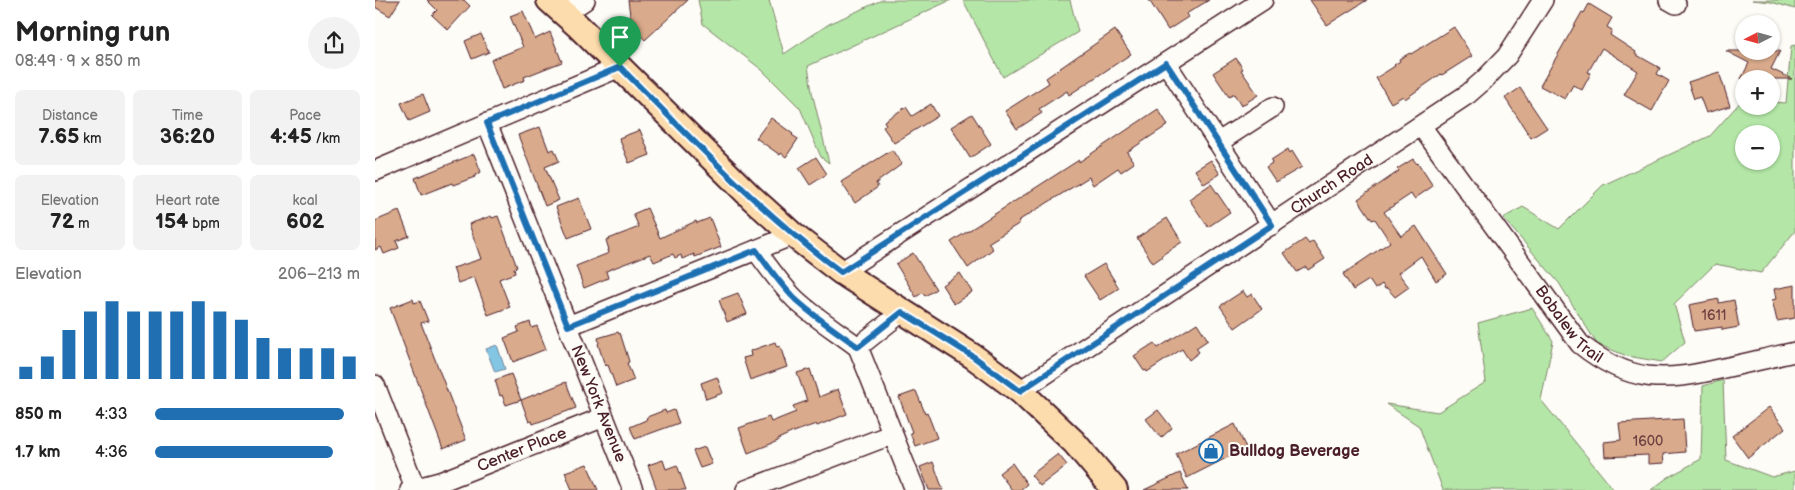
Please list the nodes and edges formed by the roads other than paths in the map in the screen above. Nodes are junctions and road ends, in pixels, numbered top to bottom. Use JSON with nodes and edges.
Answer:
{"nodes":[{"id":1,"x":585,"y":0,"type":"edge"},
{"id":2,"x":1263,"y":0,"type":"edge"},
{"id":3,"x":1543,"y":0,"type":"edge"},
{"id":4,"x":557,"y":7,"type":"edge"},
{"id":5,"x":1166,"y":63,"type":"junction"},
{"id":6,"x":620,"y":67,"type":"junction"},
{"id":7,"x":1273,"y":107,"type":"dead end"},
{"id":8,"x":487,"y":123,"type":"junction"},
{"id":9,"x":1421,"y":126,"type":"junction"},
{"id":10,"x":1216,"y":140,"type":"junction"},
{"id":11,"x":375,"y":171,"type":"edge"},
{"id":12,"x":1272,"y":225,"type":"junction"},
{"id":13,"x":793,"y":235,"type":"junction"},
{"id":14,"x":756,"y":250,"type":"junction"},
{"id":15,"x":841,"y":272,"type":"junction"},
{"id":16,"x":902,"y":312,"type":"junction"},
{"id":17,"x":568,"y":326,"type":"junction"},
{"id":18,"x":858,"y":347,"type":"junction"},
{"id":19,"x":1795,"y":352,"type":"edge"},
{"id":20,"x":375,"y":385,"type":"edge"},
{"id":21,"x":1020,"y":391,"type":"junction"},
{"id":22,"x":603,"y":417,"type":"junction"},
{"id":23,"x":893,"y":434,"type":"junction"},
{"id":24,"x":414,"y":490,"type":"edge"},
{"id":25,"x":633,"y":490,"type":"edge"},
{"id":26,"x":746,"y":490,"type":"edge"},
{"id":27,"x":915,"y":490,"type":"edge"},
{"id":28,"x":1115,"y":490,"type":"edge"}],
"edges":[{"from":1,"to":4,"type":"street"},
{"from":2,"to":5,"type":"street"},
{"from":3,"to":9,"type":"street","name":"Church Road"},
{"from":4,"to":6,"type":"main road"},
{"from":5,"to":10,"type":"street"},
{"from":5,"to":15,"type":"street"},
{"from":6,"to":8,"type":"street"},
{"from":6,"to":13,"type":"main road"},
{"from":7,"to":10,"type":"street"},
{"from":8,"to":11,"type":"street"},
{"from":8,"to":17,"type":"street","name":"New York Avenue"},
{"from":9,"to":12,"type":"street","name":"Church Road"},
{"from":9,"to":19,"type":"street","name":"Bobalew Trail"},
{"from":10,"to":12,"type":"street"},
{"from":12,"to":21,"type":"street","name":"Church Road"},
{"from":13,"to":14,"type":"street"},
{"from":13,"to":15,"type":"main road"},
{"from":14,"to":17,"type":"street"},
{"from":14,"to":18,"type":"street"},
{"from":15,"to":16,"type":"main road"},
{"from":16,"to":18,"type":"street"},
{"from":16,"to":21,"type":"main road"},
{"from":17,"to":22,"type":"street","name":"New York Avenue"},
{"from":18,"to":23,"type":"street"},
{"from":20,"to":24,"type":"street"},
{"from":21,"to":28,"type":"main road"},
{"from":22,"to":24,"type":"street","name":"Center Place"},
{"from":22,"to":25,"type":"street","name":"New York Avenue"},
{"from":23,"to":26,"type":"street"},
{"from":23,"to":27,"type":"street"}]}
